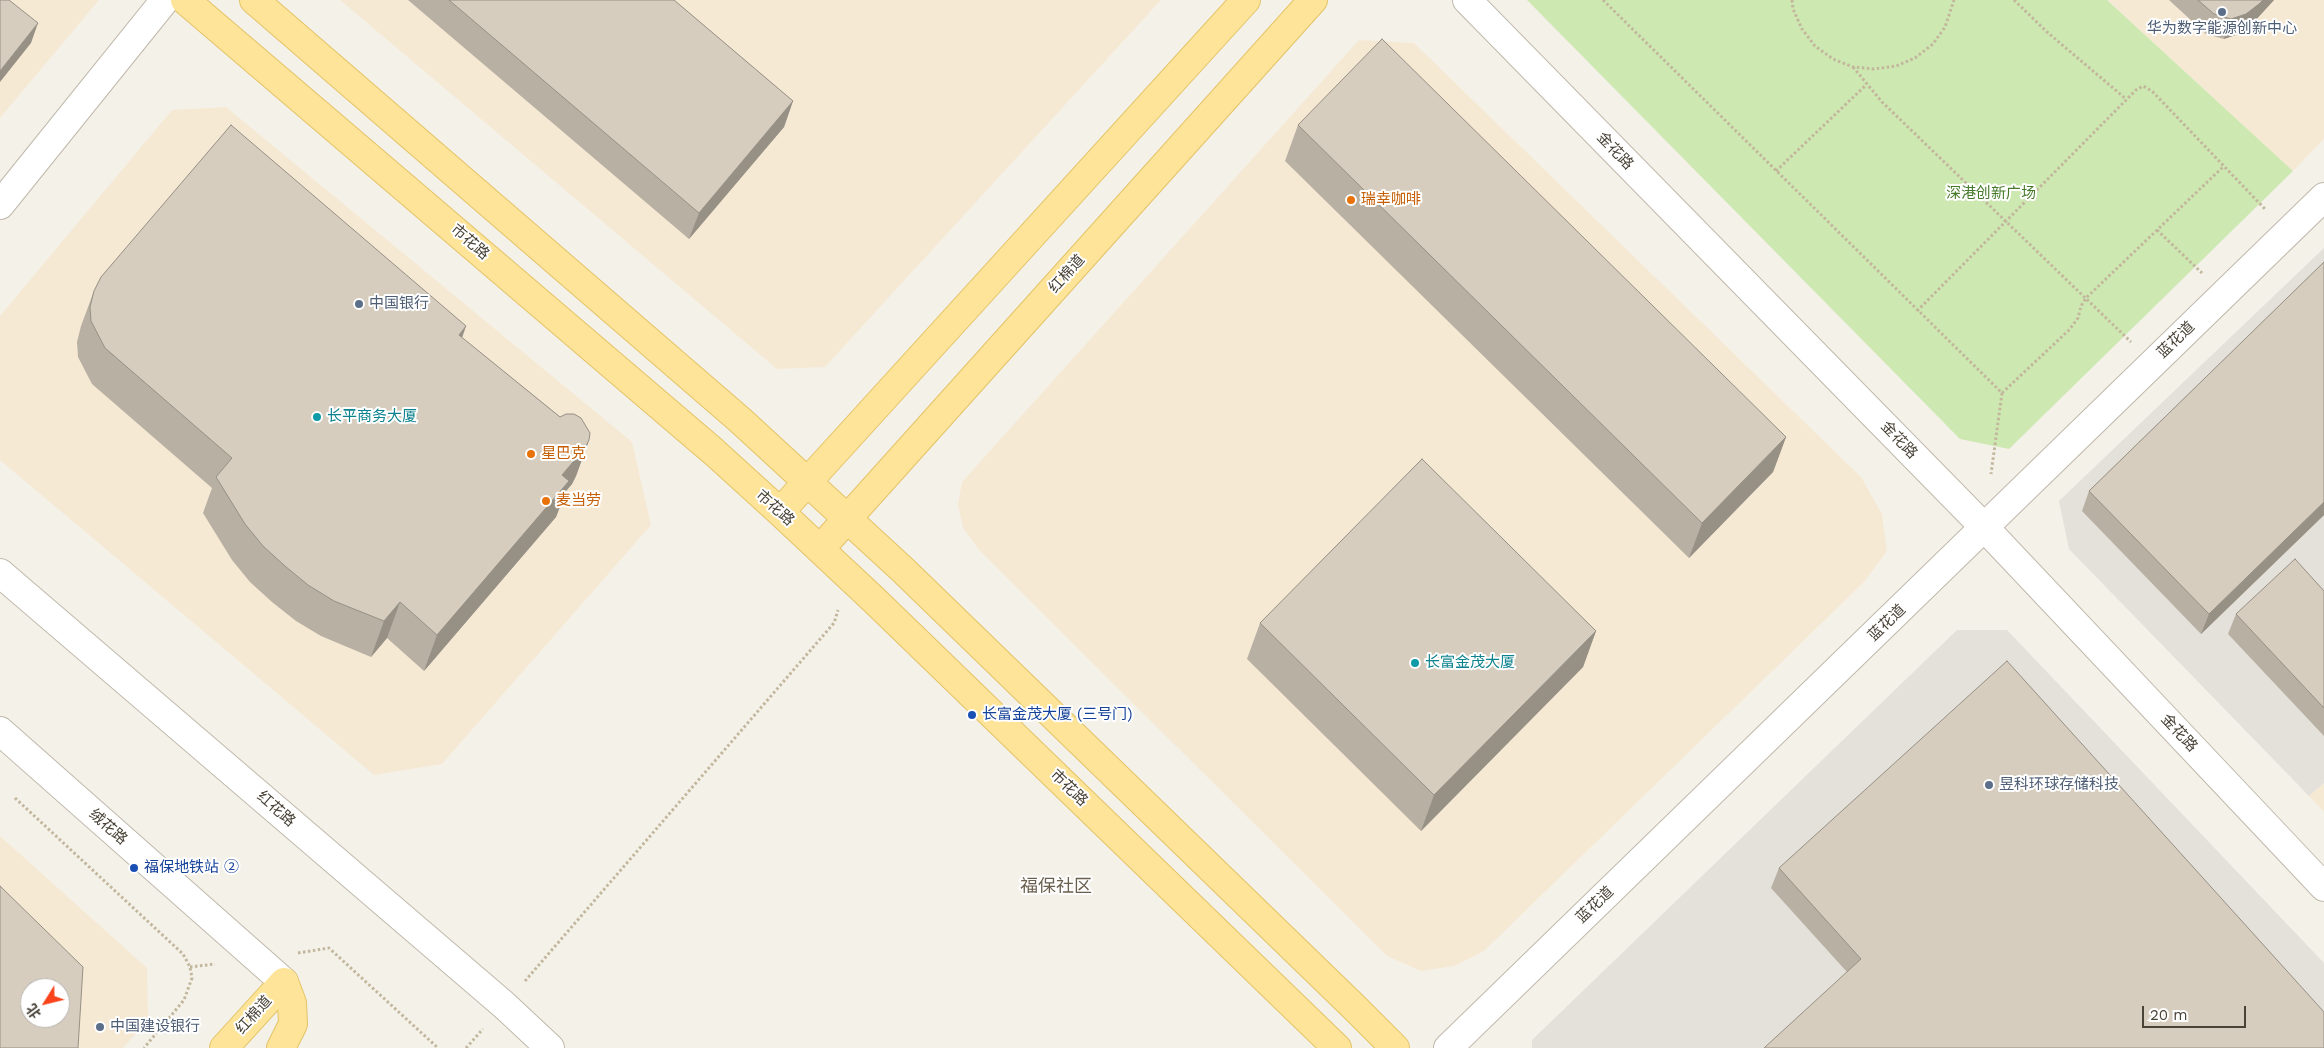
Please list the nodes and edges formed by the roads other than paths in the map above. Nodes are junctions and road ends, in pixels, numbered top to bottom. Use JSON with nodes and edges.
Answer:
{"nodes":[{"id":1,"x":165,"y":0,"type":"edge"},
{"id":2,"x":185,"y":0,"type":"edge"},
{"id":3,"x":254,"y":0,"type":"edge"},
{"id":4,"x":1246,"y":0,"type":"edge"},
{"id":5,"x":1313,"y":0,"type":"edge"},
{"id":6,"x":1467,"y":0,"type":"edge"},
{"id":7,"x":2324,"y":197,"type":"edge"},
{"id":8,"x":0,"y":204,"type":"edge"},
{"id":9,"x":807,"y":482,"type":"junction"},
{"id":10,"x":780,"y":512,"type":"junction"},
{"id":11,"x":847,"y":520,"type":"junction"},
{"id":12,"x":1984,"y":527,"type":"junction"},
{"id":13,"x":820,"y":549,"type":"junction"},
{"id":14,"x":0,"y":573,"type":"edge"},
{"id":15,"x":0,"y":731,"type":"edge"},
{"id":16,"x":2324,"y":887,"type":"edge"},
{"id":17,"x":284,"y":982,"type":"junction"},
{"id":18,"x":224,"y":1048,"type":"edge"},
{"id":19,"x":282,"y":1048,"type":"edge"},
{"id":20,"x":550,"y":1048,"type":"edge"},
{"id":21,"x":1337,"y":1048,"type":"edge"},
{"id":22,"x":1394,"y":1048,"type":"edge"},
{"id":23,"x":1448,"y":1048,"type":"edge"}],
"edges":[{"from":1,"to":8,"type":"street"},
{"from":2,"to":10,"type":"main road","name":"市花路"},
{"from":3,"to":9,"type":"main road"},
{"from":4,"to":9,"type":"main road"},
{"from":5,"to":11,"type":"main road","name":"红棉道"},
{"from":6,"to":12,"type":"street","name":"金花路"},
{"from":7,"to":12,"type":"street","name":"蓝花道"},
{"from":9,"to":10,"type":"main road"},
{"from":9,"to":11,"type":"main road"},
{"from":10,"to":13,"type":"main road","name":"市花路"},
{"from":11,"to":13,"type":"main road","name":"红棉道"},
{"from":11,"to":22,"type":"main road"},
{"from":12,"to":16,"type":"street","name":"金花路"},
{"from":12,"to":23,"type":"street","name":"蓝花道"},
{"from":13,"to":21,"type":"main road","name":"市花路"},
{"from":14,"to":20,"type":"street","name":"红花路"},
{"from":15,"to":17,"type":"street","name":"绒花路"},
{"from":17,"to":18,"type":"main road","name":"红棉道"},
{"from":17,"to":19,"type":"main road"}]}
